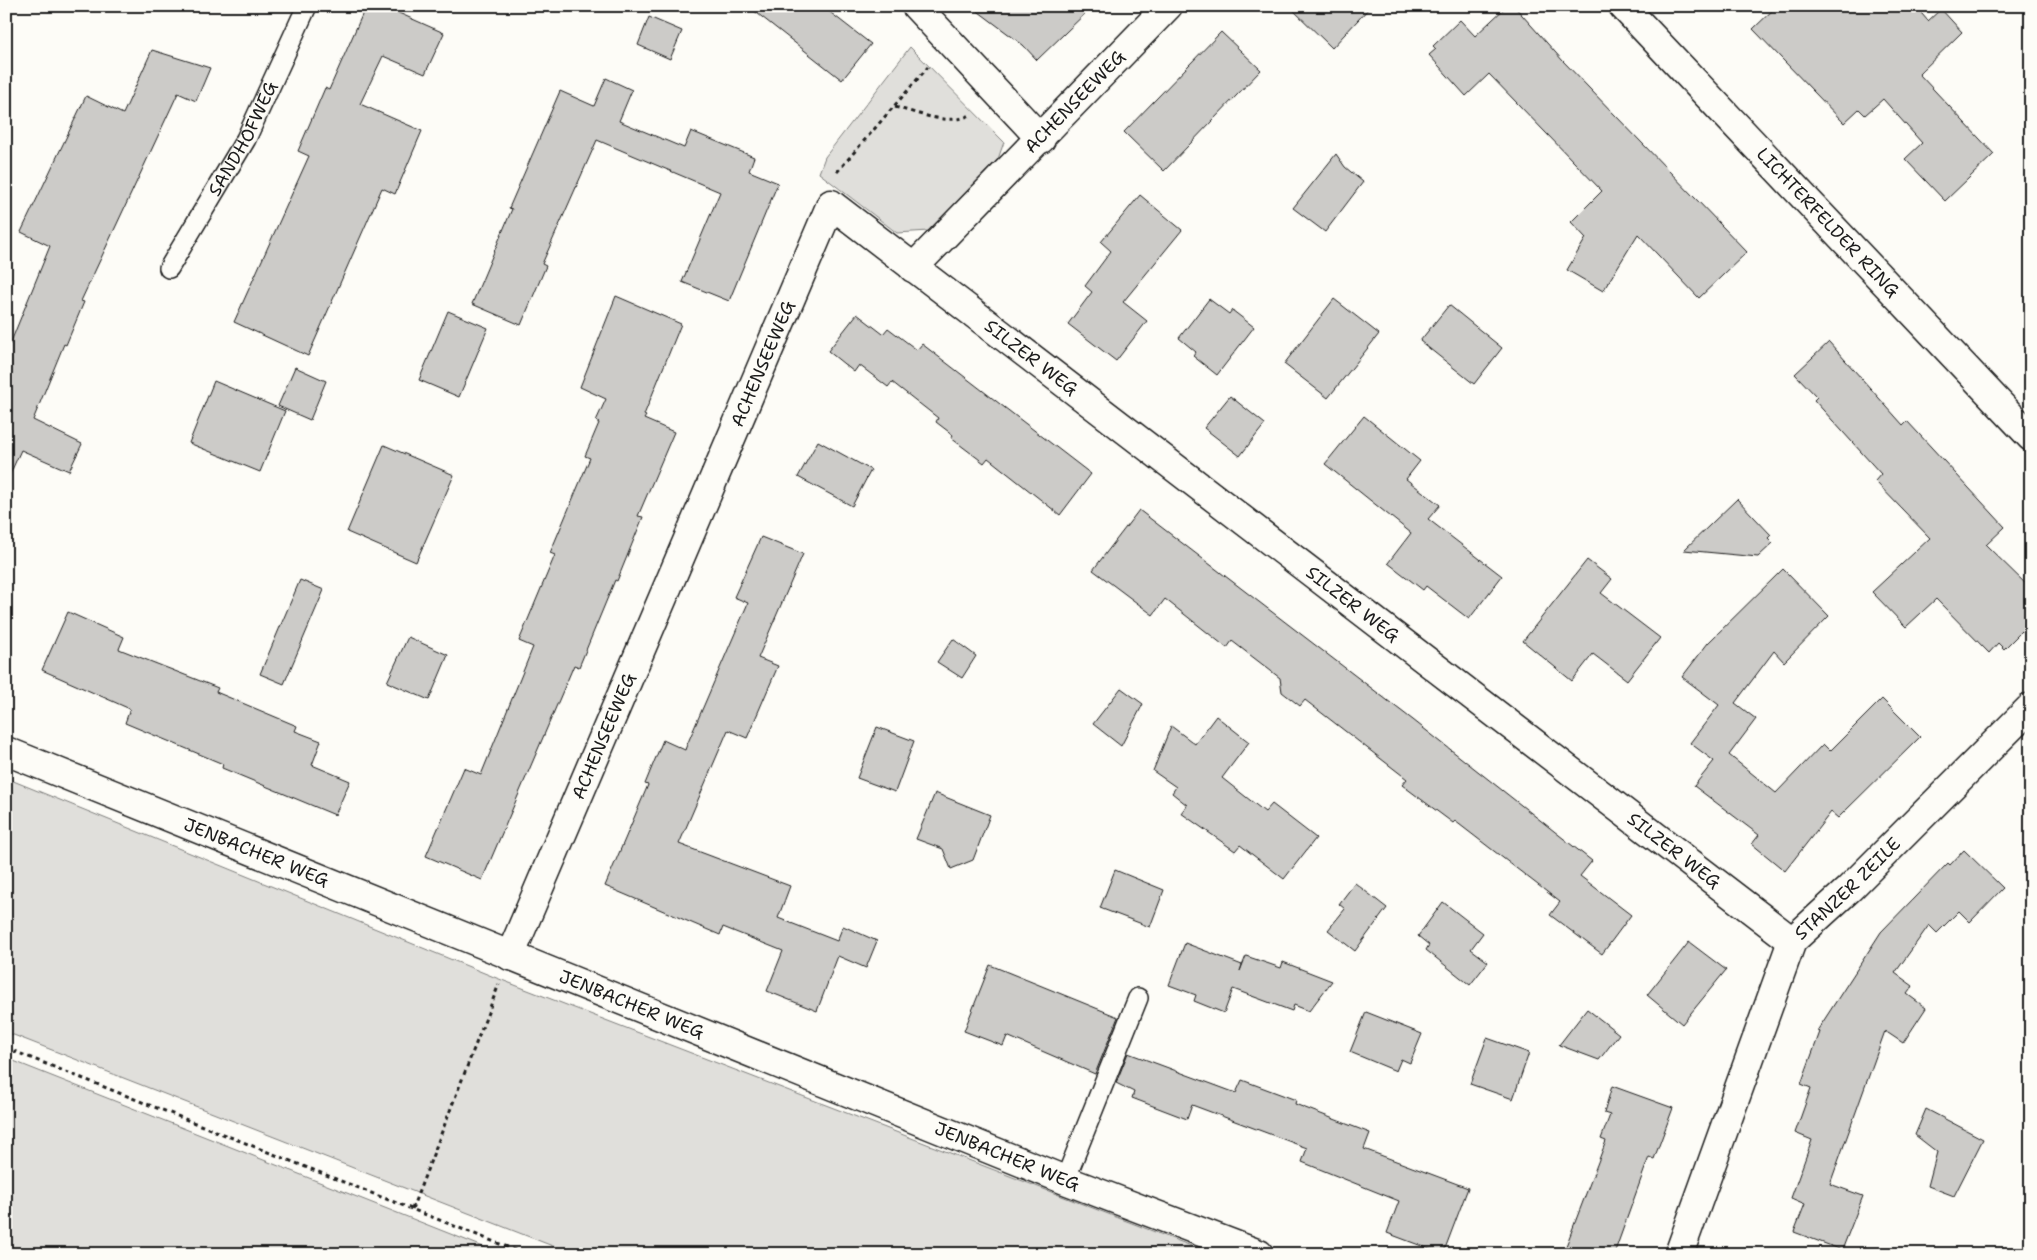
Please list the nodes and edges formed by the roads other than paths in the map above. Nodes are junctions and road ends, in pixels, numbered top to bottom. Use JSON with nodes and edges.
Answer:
{"nodes":[{"id":1,"x":307,"y":6,"type":"edge"},
{"id":2,"x":916,"y":6,"type":"edge"},
{"id":3,"x":1168,"y":6,"type":"edge"},
{"id":4,"x":1623,"y":6,"type":"edge"},
{"id":5,"x":1041,"y":139,"type":"junction"},
{"id":6,"x":170,"y":268,"type":"dead end"},
{"id":7,"x":913,"y":268,"type":"junction"},
{"id":8,"x":2031,"y":438,"type":"edge"},
{"id":9,"x":2031,"y":707,"type":"edge"},
{"id":10,"x":6,"y":751,"type":"edge"},
{"id":11,"x":1792,"y":941,"type":"junction"},
{"id":12,"x":510,"y":956,"type":"junction"},
{"id":13,"x":1138,"y":998,"type":"dead end"},
{"id":14,"x":1065,"y":1180,"type":"junction"},
{"id":15,"x":1259,"y":1254,"type":"edge"},
{"id":16,"x":1679,"y":1254,"type":"edge"}],
"edges":[{"from":1,"to":6,"type":"lane","name":"SANDHOFWEG"},
{"from":2,"to":5,"type":"street"},
{"from":3,"to":5,"type":"street","name":"ACHENSEEWEG"},
{"from":4,"to":8,"type":"street","name":"LICHTERFELDER RING"},
{"from":5,"to":7,"type":"street","name":"ACHENSEEWEG"},
{"from":7,"to":11,"type":"street","name":"SILZER WEG"},
{"from":7,"to":12,"type":"street","name":"ACHENSEEWEG"},
{"from":9,"to":11,"type":"street","name":"STANZER ZEILE"},
{"from":10,"to":12,"type":"street","name":"JENBACHER WEG"},
{"from":11,"to":16,"type":"street","name":"STANZER ZEILE"},
{"from":12,"to":14,"type":"street","name":"JENBACHER WEG"},
{"from":13,"to":14,"type":"lane"},
{"from":14,"to":15,"type":"street","name":"JENBACHER WEG"}]}
